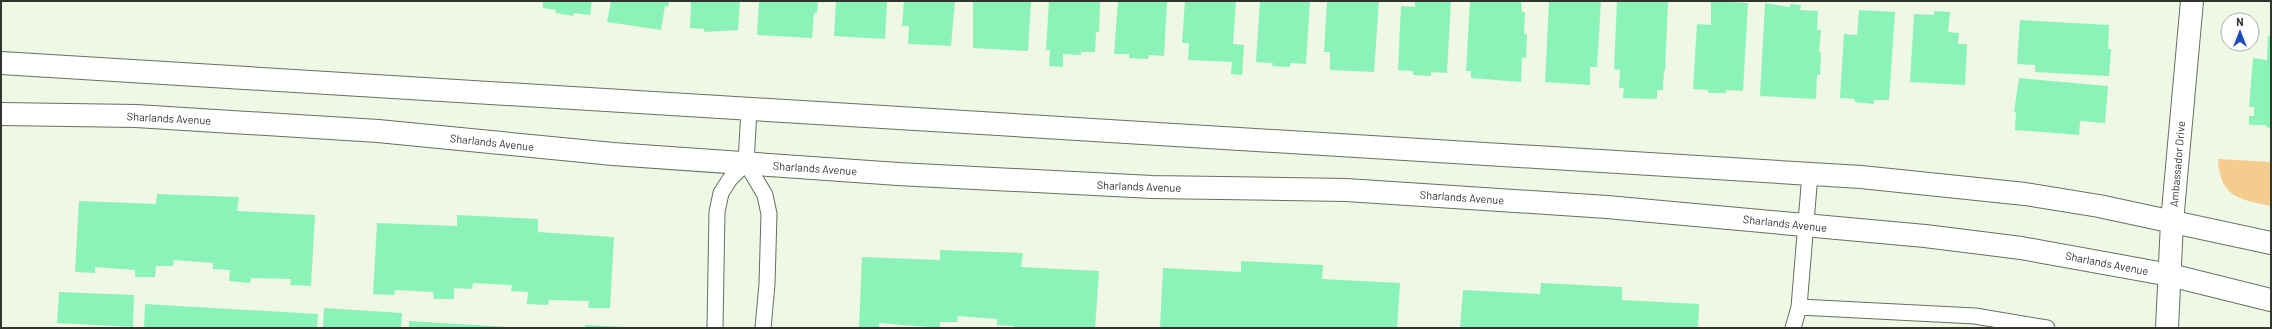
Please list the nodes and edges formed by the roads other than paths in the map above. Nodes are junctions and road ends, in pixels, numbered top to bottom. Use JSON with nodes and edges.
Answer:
{"nodes":[{"id":1,"x":2192,"y":1,"type":"edge"},
{"id":2,"x":1,"y":63,"type":"edge"},
{"id":3,"x":749,"y":108,"type":"junction"},
{"id":4,"x":1,"y":114,"type":"edge"},
{"id":5,"x":746,"y":164,"type":"junction"},
{"id":6,"x":1810,"y":174,"type":"junction"},
{"id":7,"x":2172,"y":222,"type":"junction"},
{"id":8,"x":1807,"y":225,"type":"junction"},
{"id":9,"x":2271,"y":243,"type":"edge"},
{"id":10,"x":2170,"y":275,"type":"junction"},
{"id":11,"x":2271,"y":300,"type":"edge"},
{"id":12,"x":1799,"y":307,"type":"junction"},
{"id":13,"x":1975,"y":322,"type":"edge"},
{"id":14,"x":715,"y":328,"type":"edge"},
{"id":15,"x":762,"y":328,"type":"edge"},
{"id":16,"x":1793,"y":328,"type":"edge"},
{"id":17,"x":2047,"y":328,"type":"edge"},
{"id":18,"x":2168,"y":328,"type":"edge"}],
"edges":[{"from":1,"to":7,"type":"main road","name":"Ambassador Drive"},
{"from":2,"to":3,"type":"main road"},
{"from":3,"to":5,"type":"lane"},
{"from":3,"to":6,"type":"main road"},
{"from":4,"to":5,"type":"main road","name":"Sharlands Avenue"},
{"from":5,"to":8,"type":"main road","name":"Sharlands Avenue"},
{"from":5,"to":14,"type":"lane"},
{"from":5,"to":15,"type":"lane"},
{"from":6,"to":7,"type":"main road"},
{"from":6,"to":8,"type":"lane"},
{"from":7,"to":9,"type":"main road"},
{"from":7,"to":10,"type":"main road","name":"Ambassador Drive"},
{"from":8,"to":10,"type":"main road","name":"Sharlands Avenue"},
{"from":8,"to":12,"type":"lane"},
{"from":10,"to":11,"type":"main road","name":"Sharlands Avenue"},
{"from":10,"to":18,"type":"main road","name":"Ambassador Drive"},
{"from":12,"to":13,"type":"lane"},
{"from":12,"to":16,"type":"lane"},
{"from":13,"to":17,"type":"lane"}]}
